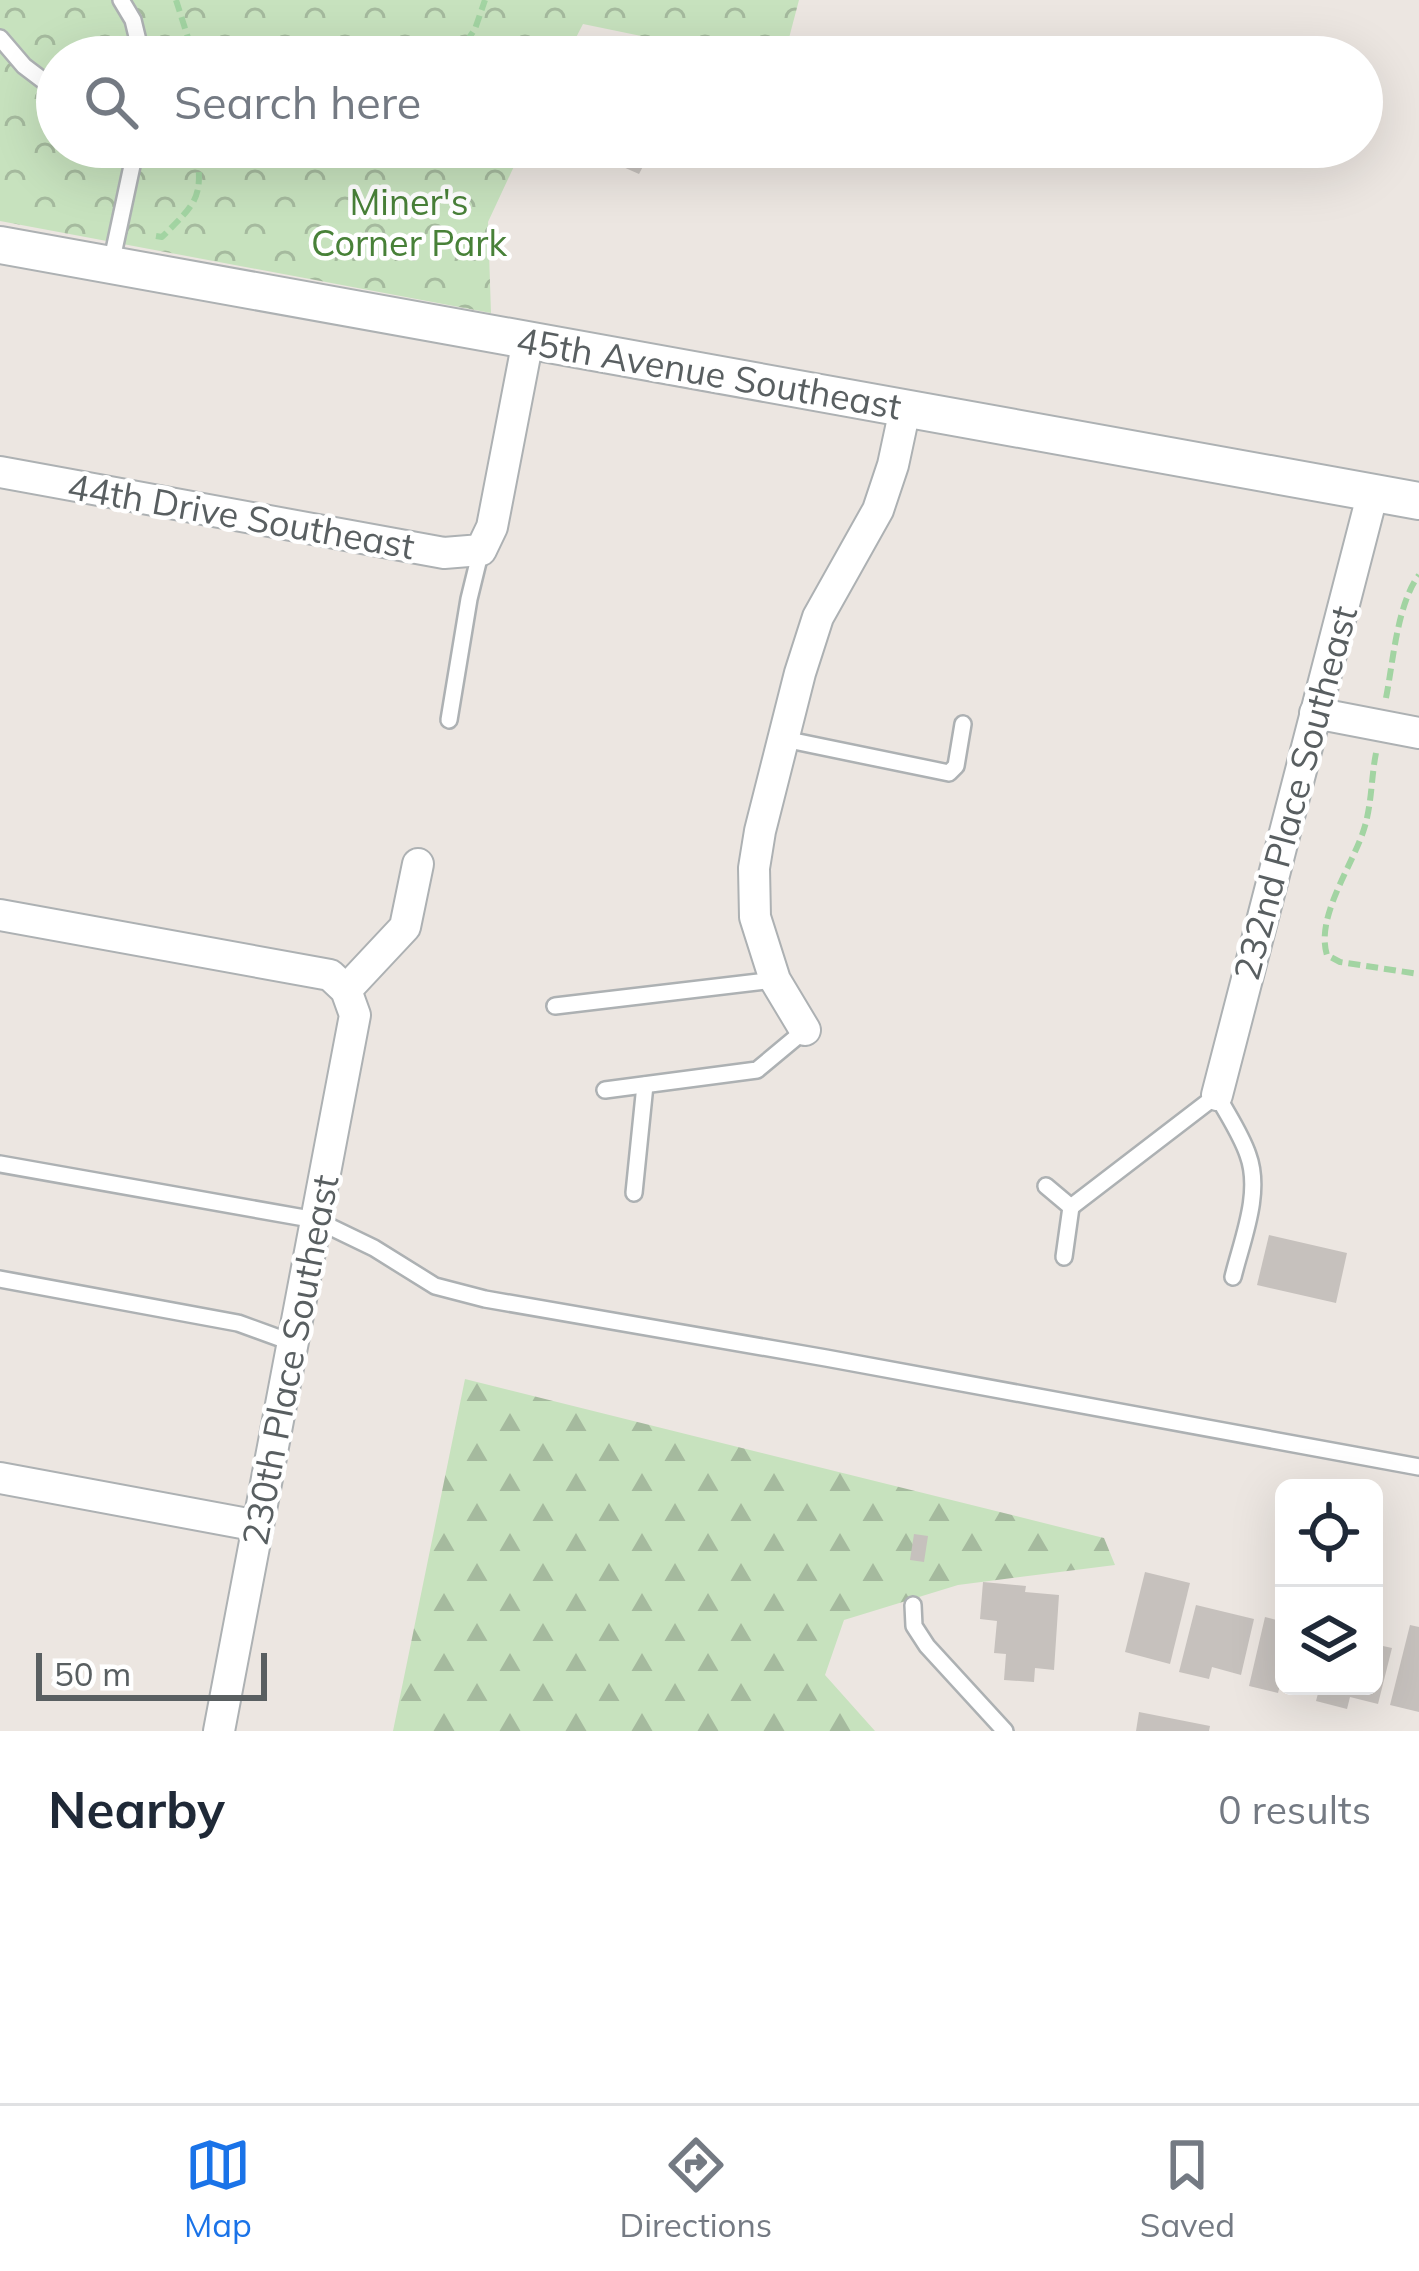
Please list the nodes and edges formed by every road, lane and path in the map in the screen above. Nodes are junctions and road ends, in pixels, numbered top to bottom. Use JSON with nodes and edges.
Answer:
{"nodes":[{"id":1,"x":121,"y":0,"type":"edge"},
{"id":2,"x":176,"y":0,"type":"edge"},
{"id":3,"x":485,"y":0,"type":"edge"},
{"id":4,"x":137,"y":36,"type":"edge"},
{"id":5,"x":187,"y":36,"type":"edge"},
{"id":6,"x":470,"y":36,"type":"edge"},
{"id":7,"x":0,"y":38,"type":"edge"},
{"id":8,"x":36,"y":75,"type":"edge"},
{"id":9,"x":132,"y":168,"type":"edge"},
{"id":10,"x":200,"y":168,"type":"edge"},
{"id":11,"x":0,"y":244,"type":"edge"},
{"id":12,"x":115,"y":248,"type":"junction"},
{"id":13,"x":528,"y":340,"type":"junction"},
{"id":14,"x":904,"y":409,"type":"junction"},
{"id":15,"x":0,"y":472,"type":"edge"},
{"id":16,"x":1373,"y":492,"type":"junction"},
{"id":17,"x":1419,"y":501,"type":"edge"},
{"id":18,"x":482,"y":550,"type":"junction"},
{"id":19,"x":1419,"y":575,"type":"edge"},
{"id":20,"x":1315,"y":712,"type":"junction"},
{"id":21,"x":449,"y":720,"type":"dead end"},
{"id":22,"x":963,"y":724,"type":"dead end"},
{"id":23,"x":1381,"y":725,"type":"junction"},
{"id":24,"x":1419,"y":733,"type":"edge"},
{"id":25,"x":784,"y":740,"type":"junction"},
{"id":26,"x":418,"y":864,"type":"dead end"},
{"id":27,"x":0,"y":915,"type":"edge"},
{"id":28,"x":1419,"y":974,"type":"edge"},
{"id":29,"x":775,"y":980,"type":"junction"},
{"id":30,"x":346,"y":990,"type":"junction"},
{"id":31,"x":555,"y":1006,"type":"dead end"},
{"id":32,"x":805,"y":1030,"type":"joint"},
{"id":33,"x":645,"y":1085,"type":"junction"},
{"id":34,"x":605,"y":1090,"type":"dead end"},
{"id":35,"x":1217,"y":1095,"type":"junction"},
{"id":36,"x":0,"y":1164,"type":"edge"},
{"id":37,"x":1046,"y":1186,"type":"dead end"},
{"id":38,"x":634,"y":1193,"type":"dead end"},
{"id":39,"x":1071,"y":1208,"type":"junction"},
{"id":40,"x":316,"y":1220,"type":"junction"},
{"id":41,"x":1064,"y":1257,"type":"dead end"},
{"id":42,"x":1233,"y":1277,"type":"dead end"},
{"id":43,"x":0,"y":1279,"type":"edge"},
{"id":44,"x":292,"y":1343,"type":"junction"},
{"id":45,"x":1419,"y":1467,"type":"edge"},
{"id":46,"x":0,"y":1478,"type":"edge"},
{"id":47,"x":258,"y":1526,"type":"junction"},
{"id":48,"x":913,"y":1605,"type":"dead end"},
{"id":49,"x":219,"y":1731,"type":"edge"},
{"id":50,"x":1005,"y":1731,"type":"edge"}],
"edges":[{"from":1,"to":4,"type":"lane"},
{"from":2,"to":5,"type":"path"},
{"from":3,"to":6,"type":"path"},
{"from":7,"to":8,"type":"lane"},
{"from":9,"to":12,"type":"lane"},
{"from":10,"to":12,"type":"path"},
{"from":11,"to":12,"type":"street","name":"45th Avenue Southeast"},
{"from":12,"to":13,"type":"street","name":"45th Avenue Southeast"},
{"from":13,"to":14,"type":"street","name":"45th Avenue Southeast"},
{"from":13,"to":18,"type":"street"},
{"from":14,"to":16,"type":"street","name":"45th Avenue Southeast"},
{"from":14,"to":25,"type":"street"},
{"from":15,"to":18,"type":"street","name":"44th Drive Southeast"},
{"from":16,"to":17,"type":"street","name":"45th Avenue Southeast"},
{"from":16,"to":20,"type":"street","name":"232nd Place Southeast"},
{"from":18,"to":21,"type":"lane"},
{"from":19,"to":23,"type":"path"},
{"from":20,"to":23,"type":"street"},
{"from":20,"to":35,"type":"street","name":"232nd Place Southeast"},
{"from":22,"to":25,"type":"lane"},
{"from":23,"to":24,"type":"street"},
{"from":23,"to":28,"type":"path"},
{"from":25,"to":29,"type":"street"},
{"from":26,"to":30,"type":"street"},
{"from":27,"to":30,"type":"street"},
{"from":29,"to":31,"type":"lane"},
{"from":29,"to":32,"type":"street"},
{"from":30,"to":40,"type":"street","name":"230th Place Southeast"},
{"from":32,"to":33,"type":"lane"},
{"from":33,"to":34,"type":"lane"},
{"from":33,"to":38,"type":"lane"},
{"from":35,"to":39,"type":"lane"},
{"from":35,"to":42,"type":"lane"},
{"from":36,"to":40,"type":"lane"},
{"from":37,"to":39,"type":"lane"},
{"from":39,"to":41,"type":"lane"},
{"from":40,"to":44,"type":"street","name":"230th Place Southeast"},
{"from":40,"to":45,"type":"lane"},
{"from":43,"to":44,"type":"lane"},
{"from":44,"to":47,"type":"street","name":"230th Place Southeast"},
{"from":46,"to":47,"type":"street"},
{"from":47,"to":49,"type":"street","name":"230th Place Southeast"},
{"from":48,"to":50,"type":"lane"}]}
